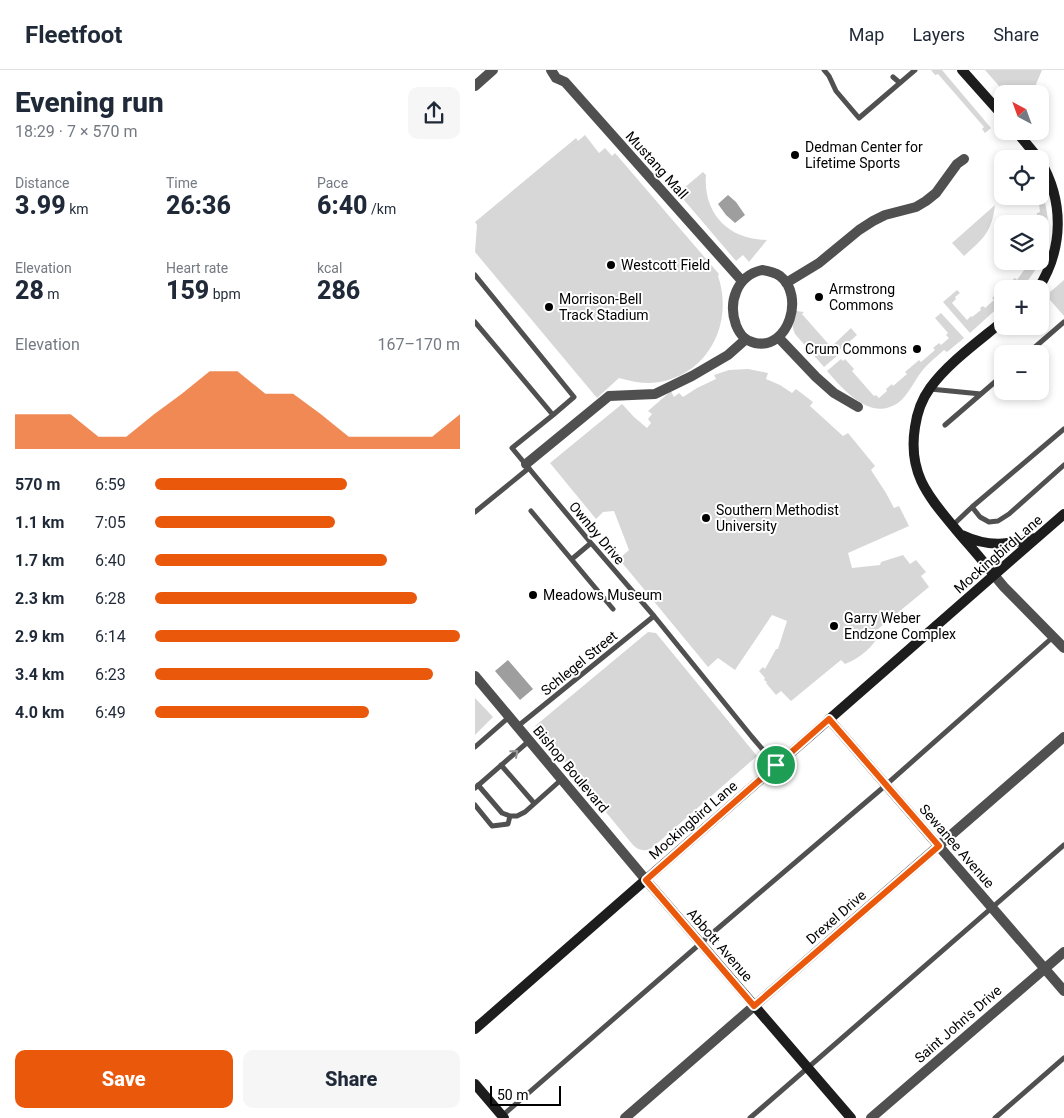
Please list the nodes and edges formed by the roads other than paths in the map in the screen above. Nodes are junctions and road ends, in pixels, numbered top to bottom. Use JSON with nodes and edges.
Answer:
{"nodes":[{"id":1,"x":493,"y":70,"type":"edge"},
{"id":2,"x":551,"y":70,"type":"edge"},
{"id":3,"x":824,"y":70,"type":"edge"},
{"id":4,"x":915,"y":70,"type":"edge"},
{"id":5,"x":962,"y":70,"type":"edge"},
{"id":6,"x":893,"y":77,"type":"dead end"},
{"id":7,"x":900,"y":84,"type":"junction"},
{"id":8,"x":475,"y":86,"type":"edge"},
{"id":9,"x":994,"y":106,"type":"edge"},
{"id":10,"x":1024,"y":140,"type":"edge"},
{"id":11,"x":1032,"y":150,"type":"edge"},
{"id":12,"x":964,"y":159,"type":"dead end"},
{"id":13,"x":1049,"y":172,"type":"edge"},
{"id":14,"x":475,"y":275,"type":"edge"},
{"id":15,"x":1044,"y":280,"type":"edge"},
{"id":16,"x":742,"y":281,"type":"junction"},
{"id":17,"x":786,"y":283,"type":"junction"},
{"id":18,"x":475,"y":322,"type":"edge"},
{"id":19,"x":1064,"y":322,"type":"edge"},
{"id":20,"x":994,"y":329,"type":"edge"},
{"id":21,"x":779,"y":337,"type":"junction"},
{"id":22,"x":746,"y":339,"type":"junction"},
{"id":23,"x":1037,"y":345,"type":"edge"},
{"id":24,"x":994,"y":383,"type":"edge"},
{"id":25,"x":929,"y":389,"type":"junction"},
{"id":26,"x":981,"y":394,"type":"junction"},
{"id":27,"x":859,"y":407,"type":"dead end"},
{"id":28,"x":553,"y":415,"type":"junction"},
{"id":29,"x":945,"y":425,"type":"dead end"},
{"id":30,"x":1064,"y":429,"type":"edge"},
{"id":31,"x":527,"y":466,"type":"junction"},
{"id":32,"x":1064,"y":466,"type":"edge"},
{"id":33,"x":972,"y":507,"type":"junction"},
{"id":34,"x":531,"y":511,"type":"dead end"},
{"id":35,"x":475,"y":512,"type":"edge"},
{"id":36,"x":1064,"y":514,"type":"edge"},
{"id":37,"x":955,"y":529,"type":"junction"},
{"id":38,"x":1037,"y":538,"type":"junction"},
{"id":39,"x":591,"y":543,"type":"junction"},
{"id":40,"x":572,"y":560,"type":"junction"},
{"id":41,"x":994,"y":575,"type":"junction"},
{"id":42,"x":613,"y":609,"type":"dead end"},
{"id":43,"x":654,"y":616,"type":"junction"},
{"id":44,"x":1053,"y":637,"type":"junction"},
{"id":45,"x":1064,"y":648,"type":"edge"},
{"id":46,"x":475,"y":676,"type":"edge"},
{"id":47,"x":510,"y":717,"type":"junction"},
{"id":48,"x":829,"y":719,"type":"junction"},
{"id":49,"x":518,"y":726,"type":"junction"},
{"id":50,"x":1064,"y":737,"type":"edge"},
{"id":51,"x":529,"y":740,"type":"junction"},
{"id":52,"x":475,"y":747,"type":"edge"},
{"id":53,"x":501,"y":765,"type":"junction"},
{"id":54,"x":776,"y":765,"type":"junction"},
{"id":55,"x":562,"y":779,"type":"junction"},
{"id":56,"x":886,"y":785,"type":"junction"},
{"id":57,"x":477,"y":787,"type":"edge"},
{"id":58,"x":534,"y":803,"type":"junction"},
{"id":59,"x":475,"y":805,"type":"edge"},
{"id":60,"x":510,"y":816,"type":"junction"},
{"id":61,"x":1064,"y":845,"type":"edge"},
{"id":62,"x":939,"y":846,"type":"junction"},
{"id":63,"x":646,"y":880,"type":"junction"},
{"id":64,"x":992,"y":907,"type":"junction"},
{"id":65,"x":700,"y":943,"type":"junction"},
{"id":66,"x":1064,"y":952,"type":"edge"},
{"id":67,"x":1045,"y":968,"type":"junction"},
{"id":68,"x":1064,"y":991,"type":"edge"},
{"id":69,"x":754,"y":1006,"type":"junction"},
{"id":70,"x":475,"y":1029,"type":"edge"},
{"id":71,"x":1064,"y":1058,"type":"edge"},
{"id":72,"x":808,"y":1067,"type":"junction"},
{"id":73,"x":475,"y":1084,"type":"edge"},
{"id":74,"x":502,"y":1117,"type":"edge"},
{"id":75,"x":625,"y":1118,"type":"edge"},
{"id":76,"x":749,"y":1118,"type":"edge"},
{"id":77,"x":851,"y":1118,"type":"edge"},
{"id":78,"x":871,"y":1118,"type":"edge"},
{"id":79,"x":995,"y":1118,"type":"edge"}],
"edges":[{"from":1,"to":8,"type":"street"},
{"from":2,"to":16,"type":"street","name":"Mustang Mall"},
{"from":3,"to":7,"type":"lane"},
{"from":4,"to":7,"type":"lane"},
{"from":5,"to":9,"type":"street"},
{"from":6,"to":7,"type":"lane"},
{"from":10,"to":11,"type":"street"},
{"from":12,"to":17,"type":"street"},
{"from":13,"to":15,"type":"street"},
{"from":14,"to":28,"type":"lane"},
{"from":16,"to":17,"type":"street"},
{"from":16,"to":22,"type":"street"},
{"from":17,"to":21,"type":"street"},
{"from":18,"to":28,"type":"lane"},
{"from":19,"to":23,"type":"lane"},
{"from":20,"to":25,"type":"street"},
{"from":21,"to":22,"type":"street"},
{"from":21,"to":27,"type":"street"},
{"from":22,"to":31,"type":"street"},
{"from":24,"to":26,"type":"lane"},
{"from":25,"to":26,"type":"lane"},
{"from":25,"to":37,"type":"street"},
{"from":26,"to":29,"type":"lane"},
{"from":28,"to":31,"type":"lane","name":"Ownby Drive"},
{"from":30,"to":33,"type":"lane"},
{"from":31,"to":35,"type":"lane"},
{"from":31,"to":39,"type":"lane","name":"Ownby Drive"},
{"from":32,"to":33,"type":"lane"},
{"from":33,"to":37,"type":"lane"},
{"from":34,"to":40,"type":"lane"},
{"from":36,"to":38,"type":"street","name":"Mockingbird Lane"},
{"from":37,"to":38,"type":"street"},
{"from":37,"to":41,"type":"street"},
{"from":38,"to":41,"type":"street","name":"Mockingbird Lane"},
{"from":39,"to":40,"type":"lane"},
{"from":39,"to":43,"type":"lane","name":"Ownby Drive"},
{"from":40,"to":42,"type":"lane"},
{"from":41,"to":44,"type":"street"},
{"from":41,"to":48,"type":"street","name":"Mockingbird Lane"},
{"from":43,"to":49,"type":"lane","name":"Schlegel Street"},
{"from":43,"to":54,"type":"lane","name":"Ownby Drive"},
{"from":44,"to":45,"type":"street"},
{"from":44,"to":56,"type":"lane"},
{"from":46,"to":47,"type":"street","name":"Bishop Boulevard"},
{"from":47,"to":49,"type":"street","name":"Bishop Boulevard"},
{"from":47,"to":52,"type":"lane"},
{"from":48,"to":54,"type":"street","name":"Mockingbird Lane"},
{"from":48,"to":56,"type":"street","name":"Sewanee Avenue"},
{"from":49,"to":51,"type":"street","name":"Bishop Boulevard"},
{"from":50,"to":62,"type":"street","name":"Drexel Drive"},
{"from":53,"to":51,"type":"lane","one_way":true},
{"from":51,"to":55,"type":"street","name":"Bishop Boulevard"},
{"from":53,"to":57,"type":"lane"},
{"from":53,"to":58,"type":"lane"},
{"from":54,"to":63,"type":"street","name":"Mockingbird Lane"},
{"from":55,"to":58,"type":"lane"},
{"from":55,"to":63,"type":"street","name":"Bishop Boulevard"},
{"from":56,"to":62,"type":"street","name":"Sewanee Avenue"},
{"from":56,"to":65,"type":"lane"},
{"from":57,"to":60,"type":"lane"},
{"from":58,"to":60,"type":"lane"},
{"from":59,"to":60,"type":"lane"},
{"from":61,"to":64,"type":"lane"},
{"from":62,"to":64,"type":"street","name":"Sewanee Avenue"},
{"from":62,"to":69,"type":"street","name":"Drexel Drive"},
{"from":63,"to":65,"type":"street","name":"Abbott Avenue"},
{"from":63,"to":70,"type":"street","name":"Mockingbird Lane"},
{"from":64,"to":67,"type":"street","name":"Sewanee Avenue"},
{"from":64,"to":72,"type":"lane"},
{"from":65,"to":69,"type":"street","name":"Abbott Avenue"},
{"from":65,"to":74,"type":"lane"},
{"from":66,"to":67,"type":"street","name":"Saint John's Drive"},
{"from":67,"to":68,"type":"street","name":"Sewanee Avenue"},
{"from":67,"to":78,"type":"street","name":"Saint John's Drive"},
{"from":69,"to":72,"type":"street","name":"Abbott Avenue"},
{"from":69,"to":75,"type":"street","name":"Drexel Drive"},
{"from":71,"to":79,"type":"lane"},
{"from":72,"to":76,"type":"lane"},
{"from":72,"to":77,"type":"street","name":"Abbott Avenue"},
{"from":73,"to":74,"type":"street"}]}
